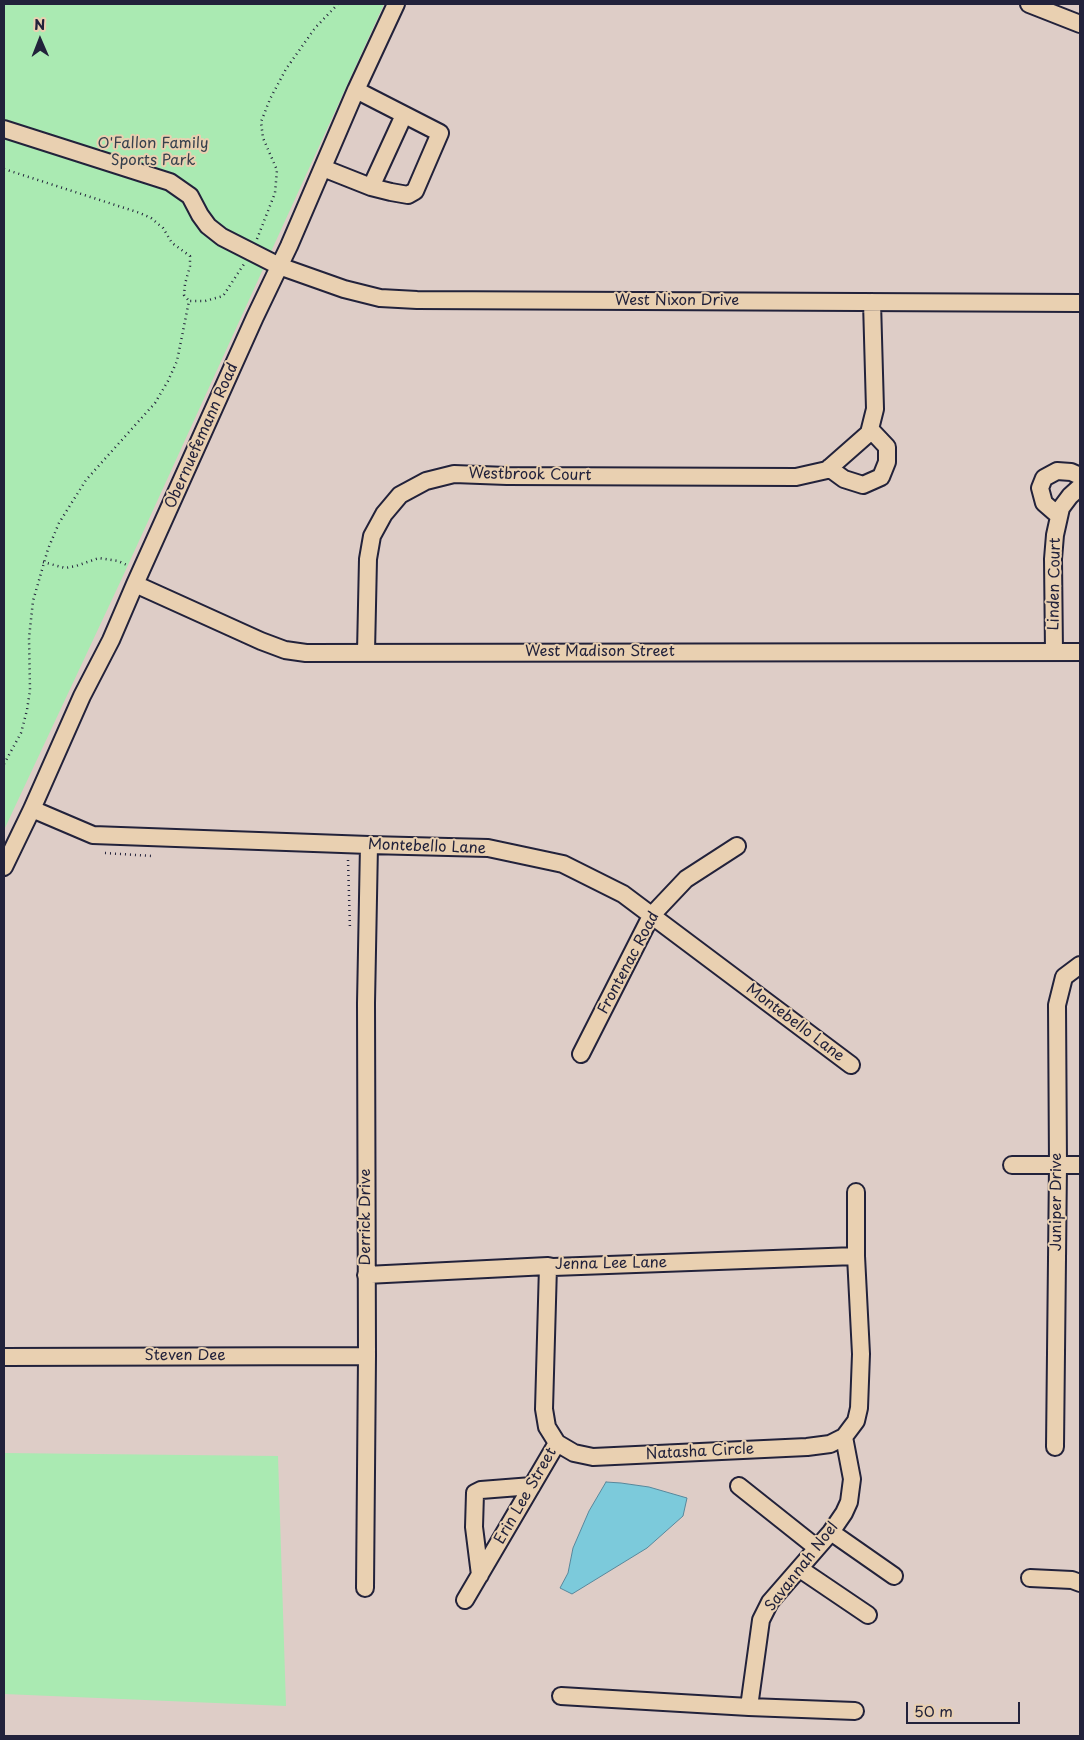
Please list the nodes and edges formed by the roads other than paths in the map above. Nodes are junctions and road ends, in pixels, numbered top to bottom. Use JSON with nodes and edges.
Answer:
{"nodes":[{"id":1,"x":396,"y":4,"type":"edge"},
{"id":2,"x":1029,"y":4,"type":"edge"},
{"id":3,"x":1080,"y":24,"type":"edge"},
{"id":4,"x":356,"y":90,"type":"junction"},
{"id":5,"x":404,"y":115,"type":"junction"},
{"id":6,"x":4,"y":129,"type":"edge"},
{"id":7,"x":324,"y":168,"type":"junction"},
{"id":8,"x":371,"y":187,"type":"junction"},
{"id":9,"x":279,"y":266,"type":"junction"},
{"id":10,"x":872,"y":302,"type":"junction"},
{"id":11,"x":1080,"y":303,"type":"edge"},
{"id":12,"x":870,"y":429,"type":"junction"},
{"id":13,"x":829,"y":468,"type":"junction"},
{"id":14,"x":1080,"y":476,"type":"edge"},
{"id":15,"x":1080,"y":488,"type":"edge"},
{"id":16,"x":1059,"y":516,"type":"junction"},
{"id":17,"x":135,"y":584,"type":"junction"},
{"id":18,"x":366,"y":652,"type":"junction"},
{"id":19,"x":1054,"y":652,"type":"junction"},
{"id":20,"x":1080,"y":652,"type":"edge"},
{"id":21,"x":32,"y":809,"type":"junction"},
{"id":22,"x":369,"y":845,"type":"junction"},
{"id":23,"x":737,"y":846,"type":"dead end"},
{"id":24,"x":4,"y":867,"type":"edge"},
{"id":25,"x":651,"y":916,"type":"junction"},
{"id":26,"x":1080,"y":965,"type":"edge"},
{"id":27,"x":581,"y":1054,"type":"dead end"},
{"id":28,"x":851,"y":1065,"type":"dead end"},
{"id":29,"x":1012,"y":1165,"type":"dead end"},
{"id":30,"x":1058,"y":1165,"type":"junction"},
{"id":31,"x":1080,"y":1165,"type":"edge"},
{"id":32,"x":856,"y":1192,"type":"dead end"},
{"id":33,"x":856,"y":1256,"type":"junction"},
{"id":34,"x":548,"y":1266,"type":"junction"},
{"id":35,"x":366,"y":1274,"type":"junction"},
{"id":36,"x":367,"y":1356,"type":"junction"},
{"id":37,"x":4,"y":1357,"type":"edge"},
{"id":38,"x":844,"y":1437,"type":"junction"},
{"id":39,"x":557,"y":1443,"type":"junction"},
{"id":40,"x":1055,"y":1447,"type":"dead end"},
{"id":41,"x":532,"y":1486,"type":"junction"},
{"id":42,"x":739,"y":1486,"type":"dead end"},
{"id":43,"x":831,"y":1532,"type":"junction"},
{"id":44,"x":817,"y":1548,"type":"junction"},
{"id":45,"x":800,"y":1569,"type":"junction"},
{"id":46,"x":480,"y":1575,"type":"junction"},
{"id":47,"x":894,"y":1576,"type":"dead end"},
{"id":48,"x":1030,"y":1578,"type":"dead end"},
{"id":49,"x":1080,"y":1583,"type":"edge"},
{"id":50,"x":365,"y":1588,"type":"dead end"},
{"id":51,"x":465,"y":1600,"type":"dead end"},
{"id":52,"x":868,"y":1615,"type":"dead end"},
{"id":53,"x":561,"y":1696,"type":"dead end"},
{"id":54,"x":749,"y":1707,"type":"junction"},
{"id":55,"x":855,"y":1711,"type":"dead end"}],
"edges":[{"from":1,"to":4,"type":"street","name":"Obernuefemann Road"},
{"from":2,"to":3,"type":"street"},
{"from":4,"to":5,"type":"street"},
{"from":4,"to":7,"type":"street","name":"Obernuefemann Road"},
{"from":5,"to":8,"type":"street"},
{"from":5,"to":8,"type":"street"},
{"from":6,"to":9,"type":"street","name":"West Nixon Drive"},
{"from":7,"to":8,"type":"street"},
{"from":7,"to":9,"type":"street","name":"Obernuefemann Road"},
{"from":9,"to":10,"type":"street","name":"West Nixon Drive"},
{"from":9,"to":17,"type":"street","name":"Obernuefemann Road"},
{"from":10,"to":11,"type":"street","name":"West Nixon Drive"},
{"from":10,"to":12,"type":"street"},
{"from":12,"to":13,"type":"street","name":"Westbrook Court"},
{"from":12,"to":13,"type":"street"},
{"from":13,"to":18,"type":"street","name":"Westbrook Court"},
{"from":14,"to":16,"type":"street","name":"Linden Court"},
{"from":15,"to":16,"type":"street","name":"Linden Court"},
{"from":16,"to":19,"type":"street","name":"Linden Court"},
{"from":17,"to":18,"type":"street","name":"West Madison Street"},
{"from":17,"to":21,"type":"street","name":"Obernuefemann Road"},
{"from":18,"to":19,"type":"street","name":"West Madison Street"},
{"from":19,"to":20,"type":"street","name":"West Madison Street"},
{"from":21,"to":22,"type":"street","name":"Montebello Lane"},
{"from":21,"to":24,"type":"street","name":"Obernuefemann Road"},
{"from":22,"to":25,"type":"street","name":"Montebello Lane"},
{"from":22,"to":35,"type":"street","name":"Derrick Drive"},
{"from":23,"to":25,"type":"street","name":"Frontenac Road"},
{"from":25,"to":27,"type":"street","name":"Frontenac Road"},
{"from":25,"to":28,"type":"street","name":"Montebello Lane"},
{"from":26,"to":30,"type":"street","name":"Juniper Drive"},
{"from":29,"to":30,"type":"street"},
{"from":30,"to":31,"type":"street"},
{"from":30,"to":40,"type":"street","name":"Juniper Drive"},
{"from":32,"to":33,"type":"street"},
{"from":33,"to":34,"type":"street","name":"Jenna Lee Lane"},
{"from":33,"to":38,"type":"street"},
{"from":34,"to":35,"type":"street","name":"Jenna Lee Lane"},
{"from":34,"to":39,"type":"street","name":"Erin Lee Street"},
{"from":35,"to":36,"type":"street","name":"Derrick Drive"},
{"from":36,"to":37,"type":"street","name":"Steven Dee"},
{"from":36,"to":50,"type":"street","name":"Derrick Drive"},
{"from":38,"to":39,"type":"street","name":"Natasha Circle"},
{"from":38,"to":43,"type":"street","name":"Savannah Noel"},
{"from":39,"to":41,"type":"street","name":"Erin Lee Street"},
{"from":41,"to":46,"type":"street","name":"Erin Lee Street"},
{"from":41,"to":46,"type":"street"},
{"from":42,"to":44,"type":"street"},
{"from":43,"to":44,"type":"street","name":"Savannah Noel"},
{"from":43,"to":47,"type":"street"},
{"from":44,"to":45,"type":"street","name":"Savannah Noel"},
{"from":45,"to":52,"type":"street"},
{"from":45,"to":54,"type":"street","name":"Savannah Noel"},
{"from":46,"to":51,"type":"street","name":"Erin Lee Street"},
{"from":48,"to":49,"type":"street"},
{"from":53,"to":54,"type":"street"},
{"from":54,"to":55,"type":"street"}]}
